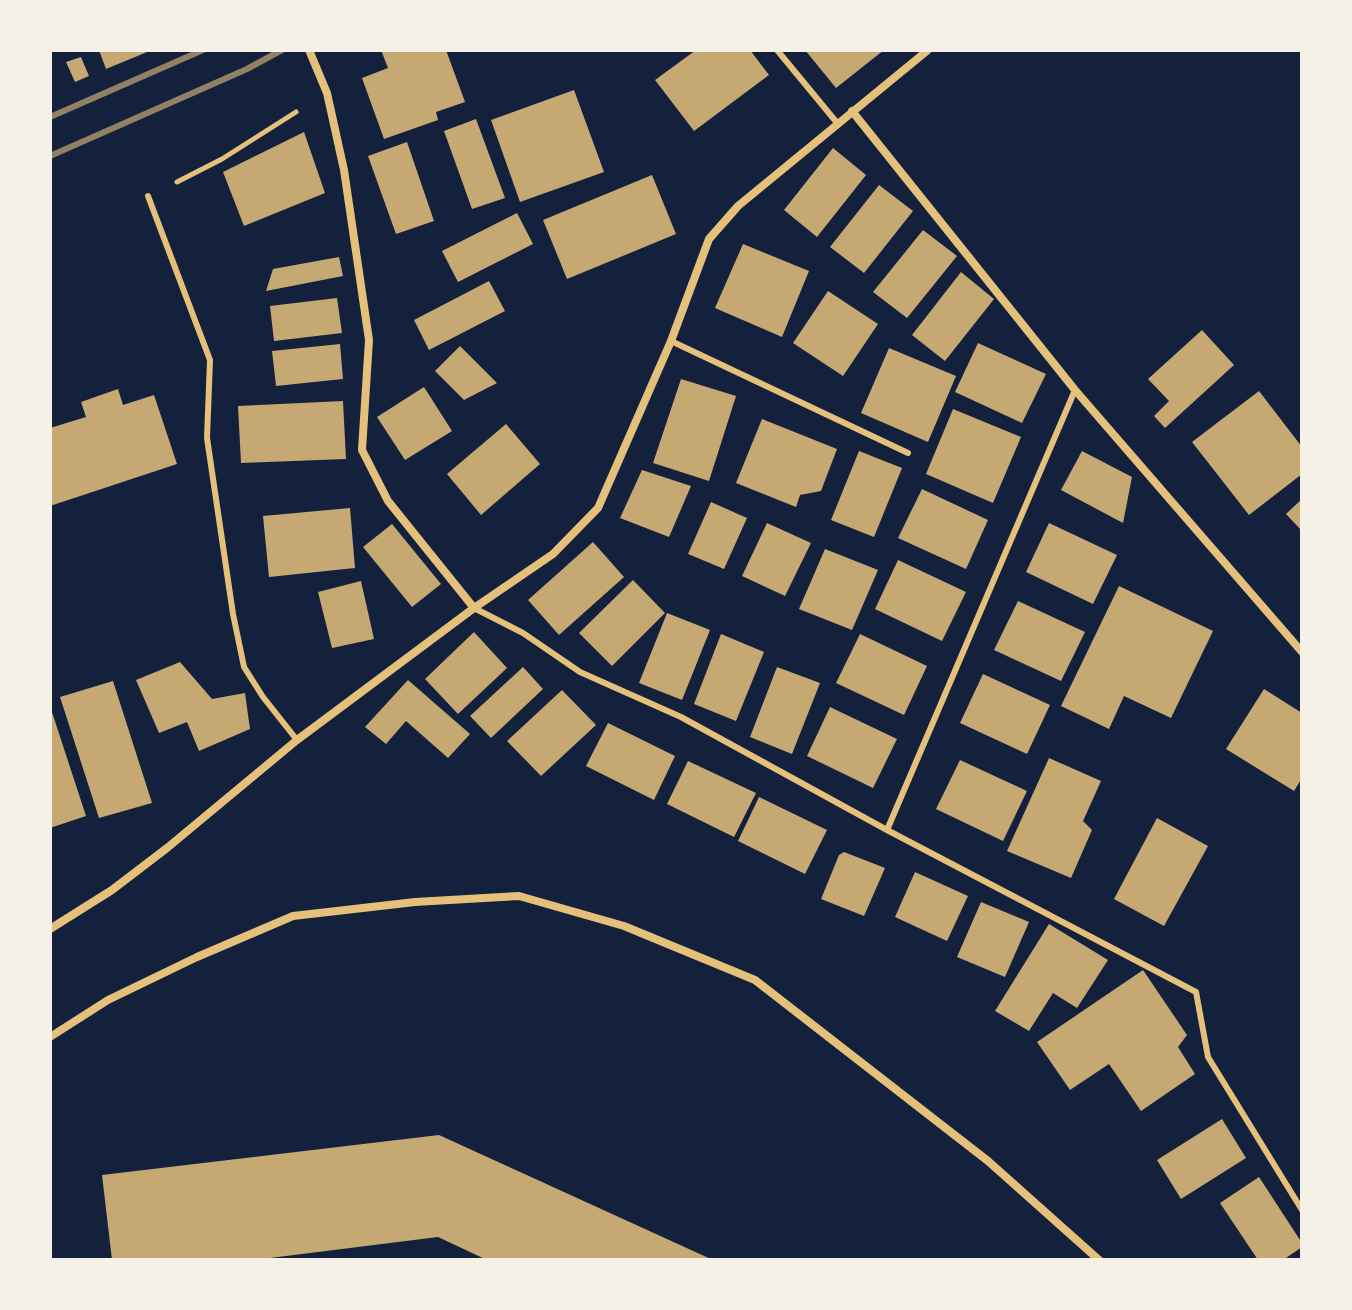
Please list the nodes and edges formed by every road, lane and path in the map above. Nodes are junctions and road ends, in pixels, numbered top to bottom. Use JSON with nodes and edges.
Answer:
{"nodes":[{"id":1,"x":309,"y":50,"type":"edge"},
{"id":2,"x":777,"y":50,"type":"edge"},
{"id":3,"x":928,"y":50,"type":"edge"},
{"id":4,"x":327,"y":93,"type":"junction"},
{"id":5,"x":852,"y":111,"type":"junction"},
{"id":6,"x":838,"y":124,"type":"junction"},
{"id":7,"x":148,"y":196,"type":"joint"},
{"id":8,"x":671,"y":341,"type":"junction"},
{"id":9,"x":1075,"y":390,"type":"junction"},
{"id":10,"x":908,"y":453,"type":"dead end"},
{"id":11,"x":474,"y":608,"type":"junction"},
{"id":12,"x":1302,"y":652,"type":"edge"},
{"id":13,"x":297,"y":740,"type":"junction"},
{"id":14,"x":887,"y":830,"type":"junction"},
{"id":15,"x":50,"y":929,"type":"edge"},
{"id":16,"x":50,"y":1037,"type":"edge"},
{"id":17,"x":1302,"y":1210,"type":"edge"},
{"id":18,"x":1099,"y":1260,"type":"edge"}],
"edges":[{"from":1,"to":4,"type":"street"},
{"from":2,"to":6,"type":"lane"},
{"from":3,"to":5,"type":"street"},
{"from":4,"to":7,"type":"path"},
{"from":4,"to":11,"type":"street"},
{"from":5,"to":6,"type":"street"},
{"from":5,"to":9,"type":"street"},
{"from":6,"to":8,"type":"street"},
{"from":7,"to":13,"type":"lane"},
{"from":8,"to":10,"type":"lane"},
{"from":8,"to":11,"type":"street"},
{"from":9,"to":12,"type":"street"},
{"from":9,"to":14,"type":"lane"},
{"from":11,"to":13,"type":"street"},
{"from":11,"to":14,"type":"lane"},
{"from":13,"to":15,"type":"street"},
{"from":14,"to":17,"type":"lane"},
{"from":16,"to":18,"type":"street"}]}
